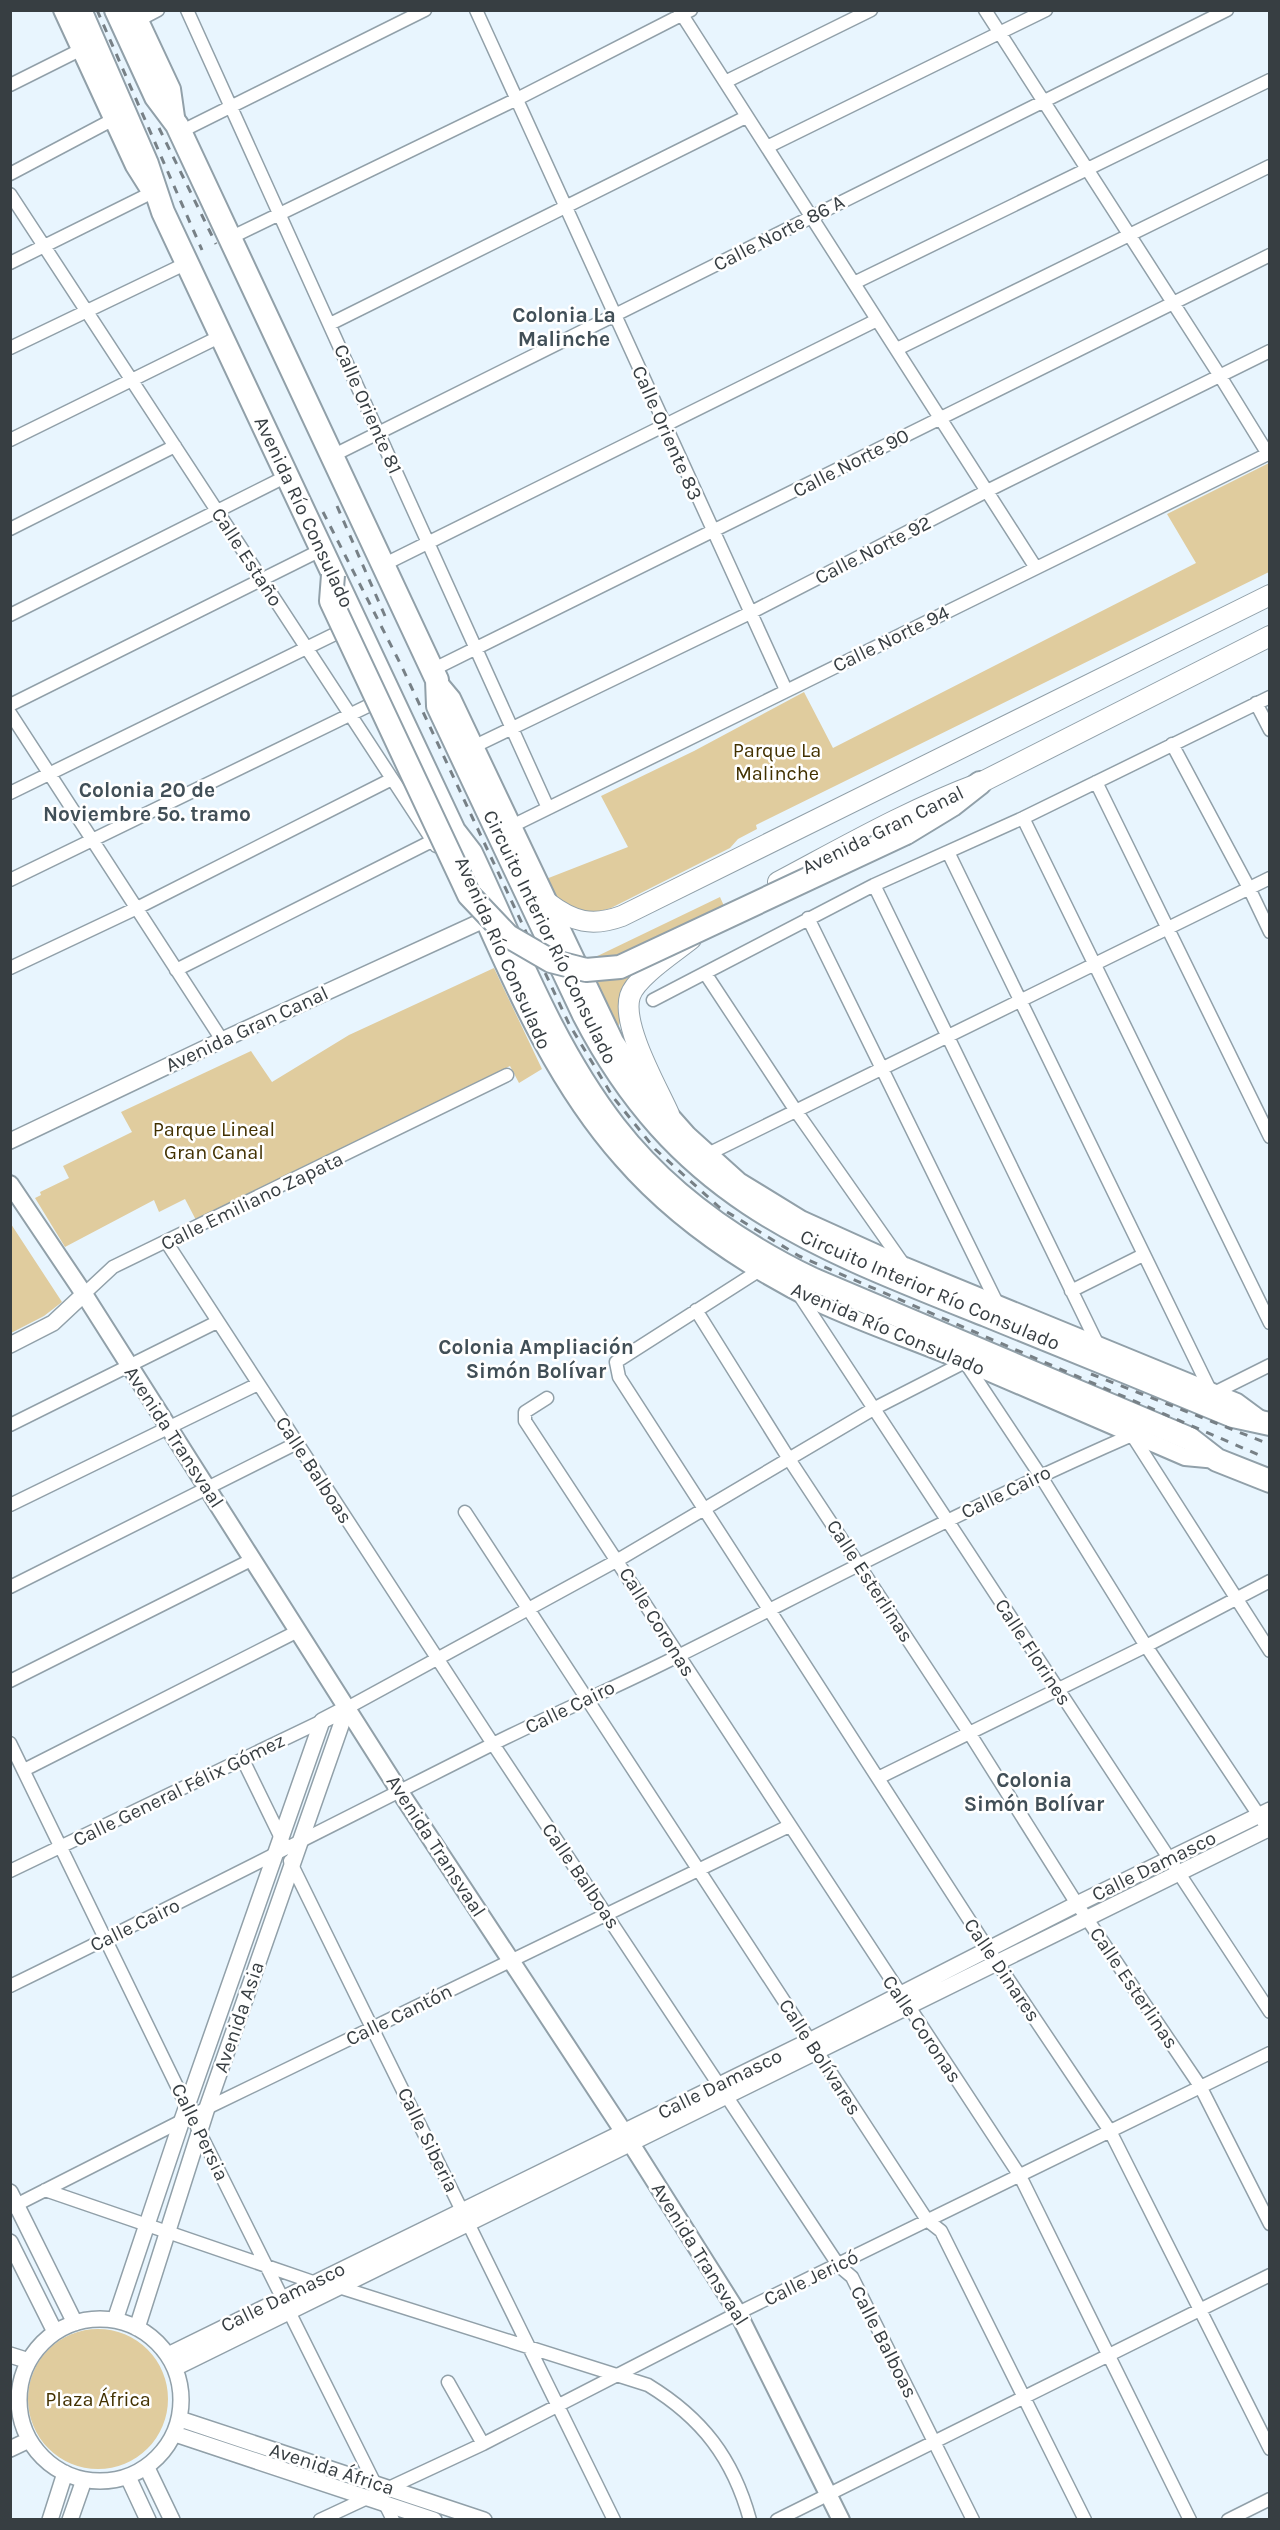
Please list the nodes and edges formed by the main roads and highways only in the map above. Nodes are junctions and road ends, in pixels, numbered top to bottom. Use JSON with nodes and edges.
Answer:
{"nodes":[{"id":1,"x":62,"y":10,"type":"edge"},
{"id":2,"x":80,"y":10,"type":"edge"},
{"id":3,"x":116,"y":10,"type":"edge"},
{"id":4,"x":137,"y":15,"type":"edge"},
{"id":5,"x":179,"y":129,"type":"junction"},
{"id":6,"x":163,"y":213,"type":"junction"},
{"id":7,"x":333,"y":575,"type":"junction"},
{"id":8,"x":1269,"y":595,"type":"edge"},
{"id":9,"x":1269,"y":636,"type":"edge"},
{"id":10,"x":434,"y":675,"type":"junction"},
{"id":11,"x":980,"y":783,"type":"junction"},
{"id":12,"x":454,"y":831,"type":"junction"},
{"id":13,"x":548,"y":903,"type":"junction"},
{"id":14,"x":556,"y":938,"type":"junction"},
{"id":15,"x":512,"y":959,"type":"junction"},
{"id":16,"x":578,"y":984,"type":"junction"},
{"id":17,"x":534,"y":1006,"type":"junction"},
{"id":18,"x":669,"y":1114,"type":"junction"},
{"id":19,"x":11,"y":1185,"type":"edge"},
{"id":20,"x":1265,"y":1422,"type":"edge"},
{"id":21,"x":1217,"y":1460,"type":"junction"},
{"id":22,"x":1269,"y":1481,"type":"edge"},
{"id":23,"x":841,"y":2520,"type":"edge"}],
"edges":[{"from":1,"to":6,"type":"main road","name":"Avenida Río Consulado"},
{"from":2,"to":6,"type":"highway"},
{"from":3,"to":5,"type":"highway"},
{"from":4,"to":5,"type":"main road"},
{"from":5,"to":10,"type":"highway"},
{"from":6,"to":7,"type":"highway","name":"Avenida Río Consulado"},
{"from":7,"to":11,"type":"highway","bridge":true},
{"from":7,"to":12,"type":"highway","name":"Avenida Río Consulado"},
{"from":8,"to":13,"type":"main road","name":"Avenida Gran Canal"},
{"from":9,"to":11,"type":"main road","name":"Avenida Gran Canal"},
{"from":10,"to":13,"type":"main road"},
{"from":10,"to":14,"type":"highway","name":"Circuito Interior Río Consulado"},
{"from":11,"to":18,"type":"main road","name":"Avenida Gran Canal"},
{"from":12,"to":15,"type":"highway","name":"Circuito Interior Río Consulado"},
{"from":12,"to":15,"type":"main road","name":"Avenida Río Consulado"},
{"from":13,"to":14,"type":"main road"},
{"from":14,"to":16,"type":"highway","name":"Circuito Interior Río Consulado"},
{"from":15,"to":17,"type":"highway","name":"Circuito Interior Río Consulado"},
{"from":16,"to":18,"type":"main road"},
{"from":16,"to":20,"type":"highway","name":"Circuito Interior Río Consulado"},
{"from":17,"to":21,"type":"highway","name":"Circuito Interior Río Consulado"},
{"from":17,"to":21,"type":"main road","name":"Avenida Río Consulado"},
{"from":18,"to":20,"type":"main road"},
{"from":19,"to":23,"type":"main road","name":"Avenida Transvaal"},
{"from":21,"to":22,"type":"highway","name":"Avenida Río Consulado"}]}
